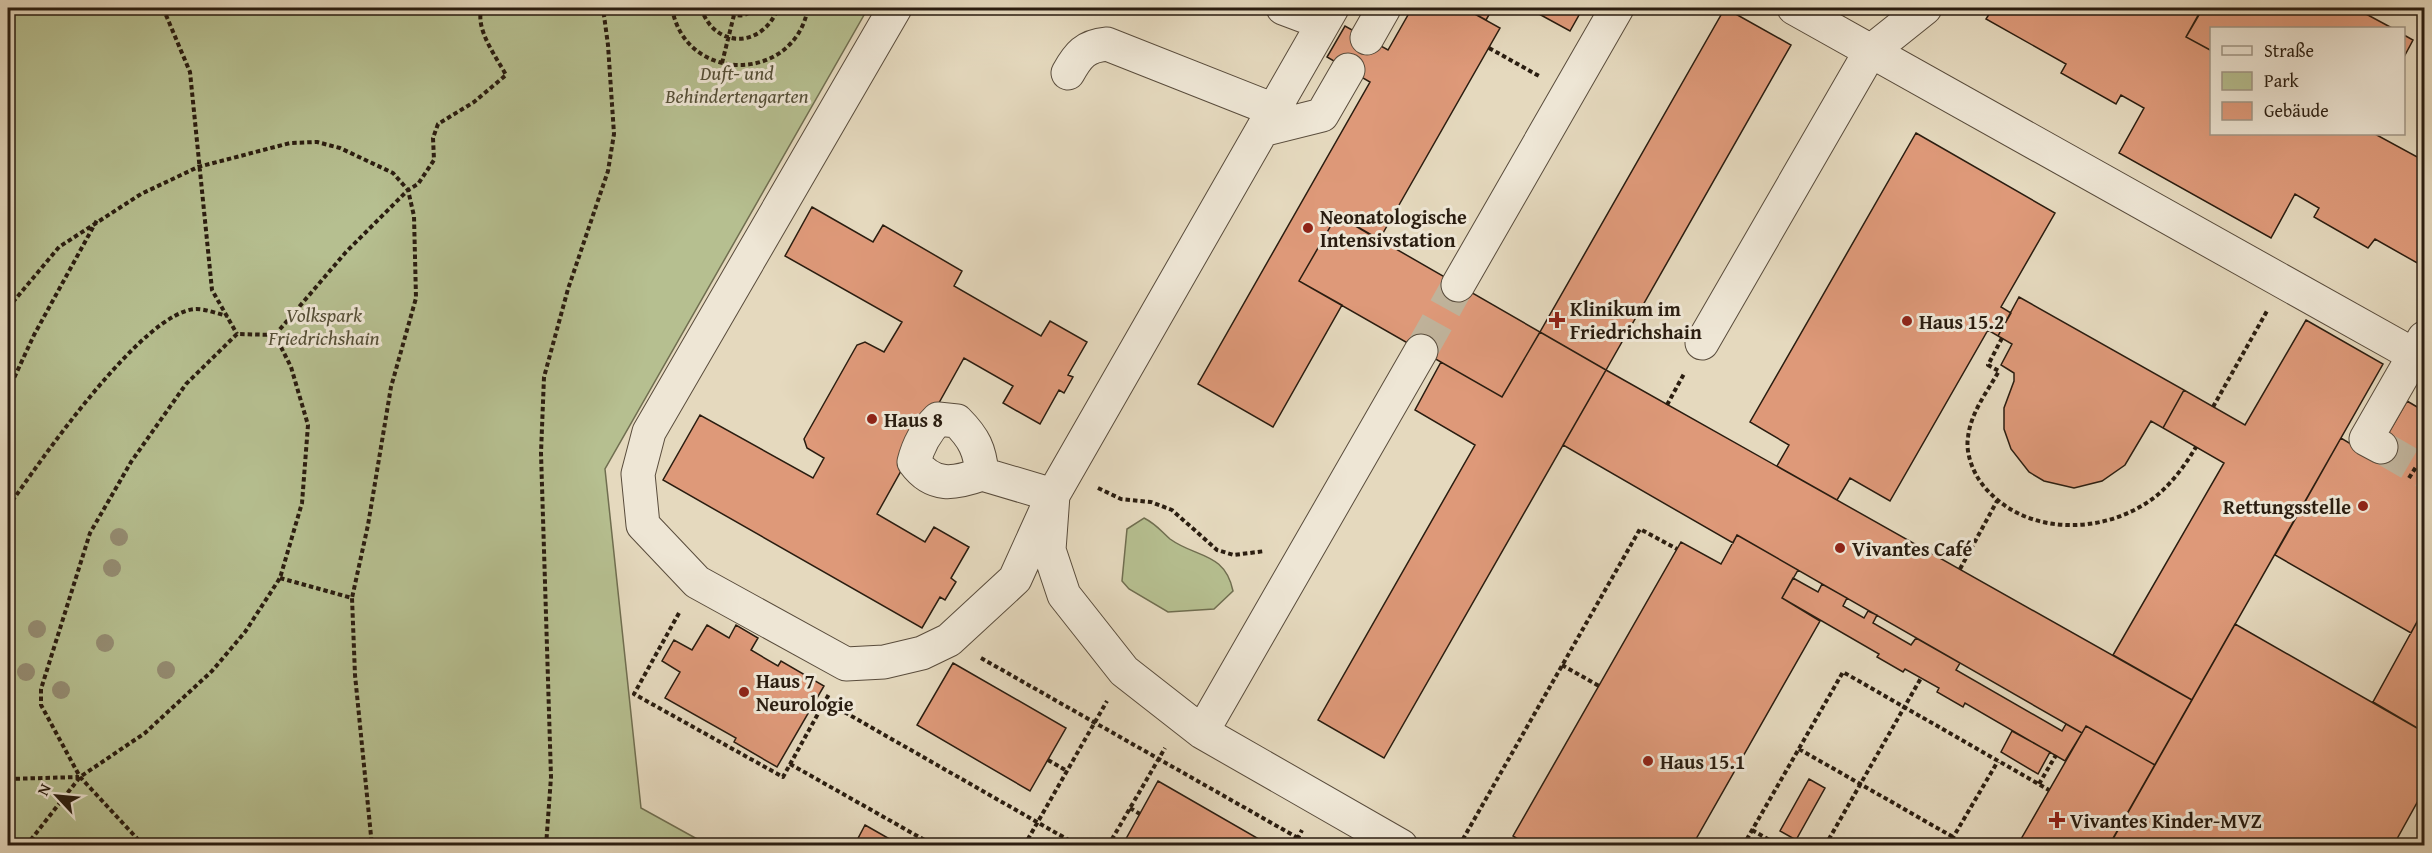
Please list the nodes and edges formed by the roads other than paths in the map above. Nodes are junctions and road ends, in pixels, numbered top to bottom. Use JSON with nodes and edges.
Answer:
{"nodes":[{"id":1,"x":895,"y":8,"type":"edge"},
{"id":2,"x":1283,"y":8,"type":"edge"},
{"id":3,"x":1384,"y":8,"type":"edge"},
{"id":4,"x":1617,"y":8,"type":"edge"},
{"id":5,"x":1794,"y":8,"type":"edge"},
{"id":6,"x":1925,"y":8,"type":"edge"},
{"id":7,"x":1328,"y":15,"type":"edge"},
{"id":8,"x":1367,"y":38,"type":"dead end"},
{"id":9,"x":1870,"y":52,"type":"junction"},
{"id":10,"x":1348,"y":70,"type":"dead end"},
{"id":11,"x":1068,"y":73,"type":"dead end"},
{"id":12,"x":1268,"y":120,"type":"junction"},
{"id":13,"x":1458,"y":285,"type":"tunnel mouth"},
{"id":14,"x":1702,"y":343,"type":"dead end"},
{"id":15,"x":1421,"y":351,"type":"tunnel mouth"},
{"id":16,"x":2417,"y":362,"type":"edge"},
{"id":17,"x":2381,"y":447,"type":"tunnel mouth"},
{"id":18,"x":982,"y":474,"type":"dead end"},
{"id":19,"x":1060,"y":484,"type":"junction"},
{"id":20,"x":1192,"y":725,"type":"junction"},
{"id":21,"x":1401,"y":846,"type":"edge"}],
"edges":[{"from":1,"to":19,"type":"lane"},
{"from":2,"to":7,"type":"lane"},
{"from":3,"to":8,"type":"lane"},
{"from":4,"to":13,"type":"lane"},
{"from":5,"to":9,"type":"lane"},
{"from":6,"to":9,"type":"lane"},
{"from":7,"to":12,"type":"lane"},
{"from":9,"to":14,"type":"lane"},
{"from":9,"to":16,"type":"lane"},
{"from":10,"to":12,"type":"lane"},
{"from":11,"to":12,"type":"lane"},
{"from":12,"to":19,"type":"lane"},
{"from":15,"to":20,"type":"lane"},
{"from":16,"to":17,"type":"lane"},
{"from":18,"to":19,"type":"lane"},
{"from":19,"to":20,"type":"lane"},
{"from":20,"to":21,"type":"lane"}]}
